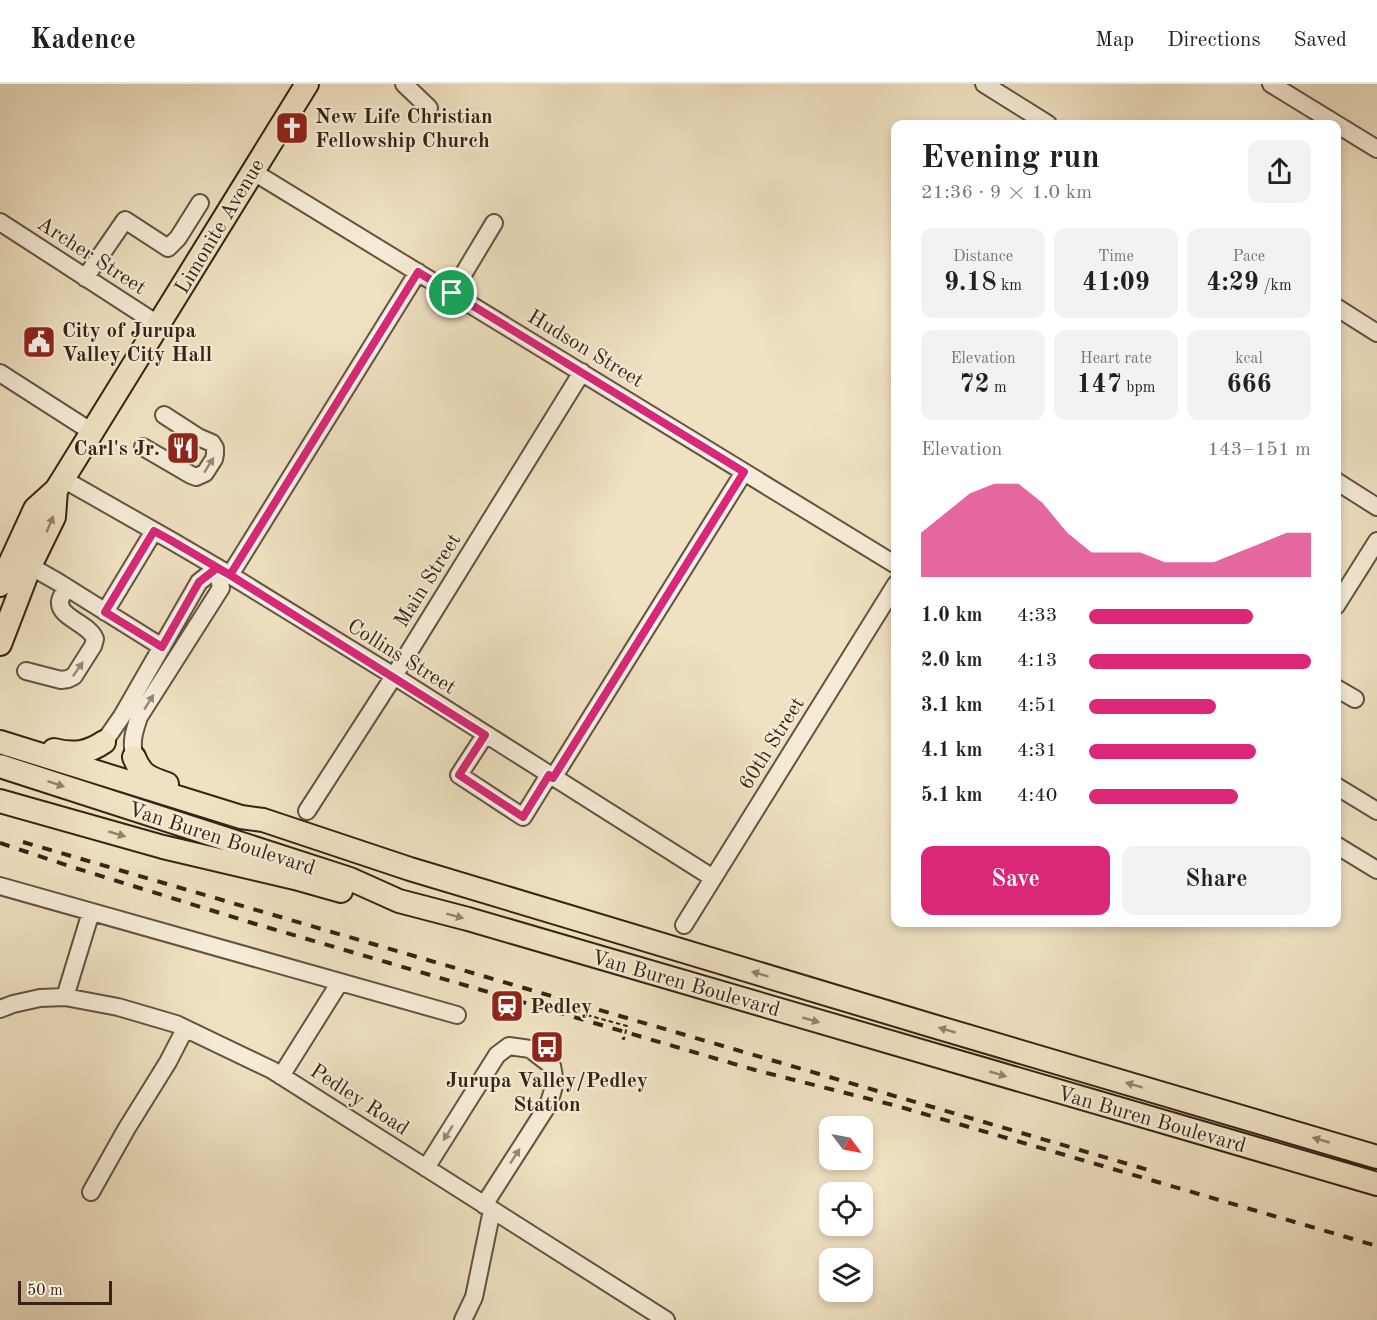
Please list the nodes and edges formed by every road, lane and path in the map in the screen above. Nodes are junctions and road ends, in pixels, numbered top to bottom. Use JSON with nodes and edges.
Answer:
{"nodes":[{"id":1,"x":307,"y":84,"type":"edge"},
{"id":2,"x":404,"y":84,"type":"edge"},
{"id":3,"x":984,"y":84,"type":"edge"},
{"id":4,"x":1271,"y":84,"type":"edge"},
{"id":5,"x":429,"y":108,"type":"dead end"},
{"id":6,"x":1042,"y":120,"type":"edge"},
{"id":7,"x":1330,"y":120,"type":"edge"},
{"id":8,"x":1341,"y":127,"type":"edge"},
{"id":9,"x":1377,"y":149,"type":"edge"},
{"id":10,"x":252,"y":171,"type":"junction"},
{"id":11,"x":200,"y":203,"type":"dead end"},
{"id":12,"x":0,"y":222,"type":"edge"},
{"id":13,"x":494,"y":223,"type":"dead end"},
{"id":14,"x":418,"y":272,"type":"junction"},
{"id":15,"x":85,"y":278,"type":"junction"},
{"id":16,"x":452,"y":293,"type":"junction"},
{"id":17,"x":1341,"y":310,"type":"edge"},
{"id":18,"x":159,"y":326,"type":"junction"},
{"id":19,"x":1377,"y":333,"type":"edge"},
{"id":20,"x":582,"y":372,"type":"junction"},
{"id":21,"x":0,"y":373,"type":"edge"},
{"id":22,"x":164,"y":415,"type":"dead end"},
{"id":23,"x":92,"y":432,"type":"junction"},
{"id":24,"x":143,"y":447,"type":"dead end"},
{"id":25,"x":744,"y":472,"type":"junction"},
{"id":26,"x":60,"y":485,"type":"junction"},
{"id":27,"x":1341,"y":485,"type":"edge"},
{"id":28,"x":1377,"y":507,"type":"edge"},
{"id":29,"x":35,"y":509,"type":"junction"},
{"id":30,"x":154,"y":531,"type":"junction"},
{"id":31,"x":1377,"y":541,"type":"edge"},
{"id":32,"x":0,"y":547,"type":"edge"},
{"id":33,"x":891,"y":562,"type":"edge"},
{"id":34,"x":30,"y":566,"type":"junction"},
{"id":35,"x":224,"y":572,"type":"junction"},
{"id":36,"x":0,"y":585,"type":"edge"},
{"id":37,"x":66,"y":588,"type":"junction"},
{"id":38,"x":891,"y":592,"type":"edge"},
{"id":39,"x":1341,"y":598,"type":"edge"},
{"id":40,"x":105,"y":612,"type":"junction"},
{"id":41,"x":0,"y":644,"type":"edge"},
{"id":42,"x":162,"y":647,"type":"junction"},
{"id":43,"x":26,"y":671,"type":"dead end"},
{"id":44,"x":394,"y":676,"type":"junction"},
{"id":45,"x":1341,"y":691,"type":"edge"},
{"id":46,"x":1355,"y":699,"type":"dead end"},
{"id":47,"x":485,"y":735,"type":"junction"},
{"id":48,"x":0,"y":741,"type":"edge"},
{"id":49,"x":104,"y":742,"type":"joint"},
{"id":50,"x":134,"y":757,"type":"joint"},
{"id":51,"x":0,"y":766,"type":"edge"},
{"id":52,"x":551,"y":776,"type":"junction"},
{"id":53,"x":1341,"y":789,"type":"edge"},
{"id":54,"x":0,"y":801,"type":"edge"},
{"id":55,"x":307,"y":811,"type":"dead end"},
{"id":56,"x":1377,"y":811,"type":"edge"},
{"id":57,"x":263,"y":820,"type":"junction"},
{"id":58,"x":1341,"y":848,"type":"edge"},
{"id":59,"x":1377,"y":870,"type":"edge"},
{"id":60,"x":713,"y":878,"type":"junction"},
{"id":61,"x":0,"y":886,"type":"edge"},
{"id":62,"x":399,"y":900,"type":"junction"},
{"id":63,"x":91,"y":912,"type":"junction"},
{"id":64,"x":684,"y":925,"type":"dead end"},
{"id":65,"x":340,"y":982,"type":"junction"},
{"id":66,"x":65,"y":997,"type":"junction"},
{"id":67,"x":0,"y":1009,"type":"edge"},
{"id":68,"x":457,"y":1015,"type":"dead end"},
{"id":69,"x":587,"y":1015,"type":"dead end"},
{"id":70,"x":185,"y":1029,"type":"junction"},
{"id":71,"x":621,"y":1038,"type":"dead end"},
{"id":72,"x":281,"y":1076,"type":"junction"},
{"id":73,"x":1377,"y":1156,"type":"edge"},
{"id":74,"x":426,"y":1168,"type":"junction"},
{"id":75,"x":1377,"y":1184,"type":"edge"},
{"id":76,"x":91,"y":1191,"type":"dead end"},
{"id":77,"x":488,"y":1208,"type":"junction"},
{"id":78,"x":463,"y":1320,"type":"edge"},
{"id":79,"x":666,"y":1320,"type":"edge"}],
"edges":[{"from":1,"to":10,"type":"main road","name":"Limonite Avenue"},
{"from":2,"to":5,"type":"street"},
{"from":3,"to":6,"type":"street"},
{"from":4,"to":7,"type":"street"},
{"from":8,"to":9,"type":"street"},
{"from":10,"to":14,"type":"street","name":"Hudson Street"},
{"from":10,"to":18,"type":"main road","name":"Limonite Avenue"},
{"from":11,"to":15,"type":"street"},
{"from":12,"to":15,"type":"street","name":"Archer Street"},
{"from":13,"to":16,"type":"street"},
{"from":14,"to":16,"type":"street","name":"Hudson Street"},
{"from":14,"to":35,"type":"street"},
{"from":15,"to":18,"type":"street","name":"Archer Street"},
{"from":16,"to":20,"type":"street","name":"Hudson Street"},
{"from":17,"to":19,"type":"street"},
{"from":18,"to":23,"type":"main road","name":"Limonite Avenue"},
{"from":20,"to":25,"type":"street","name":"Hudson Street"},
{"from":20,"to":44,"type":"street","name":"Main Street"},
{"from":21,"to":23,"type":"street"},
{"from":24,"to":22,"type":"street","one_way":true},
{"from":23,"to":26,"type":"main road","name":"Limonite Avenue"},
{"from":25,"to":33,"type":"street","name":"Hudson Street"},
{"from":25,"to":52,"type":"street"},
{"from":26,"to":29,"type":"main road","name":"Limonite Avenue"},
{"from":26,"to":30,"type":"street","name":"Collins Street"},
{"from":34,"to":26,"type":"main road","name":"Limonite Avenue","one_way":true},
{"from":27,"to":28,"type":"street"},
{"from":29,"to":32,"type":"main road"},
{"from":29,"to":36,"type":"main road","name":"Limonite Avenue"},
{"from":30,"to":35,"type":"street","name":"Collins Street"},
{"from":30,"to":40,"type":"street"},
{"from":31,"to":39,"type":"street"},
{"from":34,"to":37,"type":"street"},
{"from":34,"to":41,"type":"main road","name":"Limonite Avenue"},
{"from":35,"to":42,"type":"street"},
{"from":35,"to":44,"type":"street","name":"Collins Street"},
{"from":50,"to":35,"type":"street","one_way":true},
{"from":37,"to":40,"type":"street"},
{"from":43,"to":37,"type":"street","one_way":true},
{"from":38,"to":60,"type":"street","name":"60th Street"},
{"from":40,"to":42,"type":"street"},
{"from":42,"to":49,"type":"street"},
{"from":44,"to":47,"type":"street","name":"Collins Street"},
{"from":44,"to":55,"type":"street","name":"Main Street"},
{"from":45,"to":46,"type":"street"},
{"from":47,"to":52,"type":"street","name":"Collins Street"},
{"from":47,"to":52,"type":"street"},
{"from":48,"to":49,"type":"main road"},
{"from":48,"to":57,"type":"main road","name":"Van Buren Boulevard"},
{"from":50,"to":57,"type":"main road"},
{"from":51,"to":62,"type":"main road","name":"Van Buren Boulevard","one_way":true},
{"from":52,"to":60,"type":"street","name":"Collins Street"},
{"from":53,"to":56,"type":"street"},
{"from":54,"to":62,"type":"main road","one_way":true},
{"from":73,"to":57,"type":"main road","name":"Van Buren Boulevard","one_way":true},
{"from":58,"to":59,"type":"street"},
{"from":60,"to":64,"type":"street","name":"60th Street"},
{"from":61,"to":63,"type":"street"},
{"from":62,"to":75,"type":"main road","name":"Van Buren Boulevard","one_way":true},
{"from":63,"to":65,"type":"street"},
{"from":63,"to":66,"type":"street"},
{"from":65,"to":68,"type":"street"},
{"from":65,"to":72,"type":"street"},
{"from":66,"to":67,"type":"street","name":"Pedley Road"},
{"from":66,"to":70,"type":"street","name":"Pedley Road"},
{"from":69,"to":71,"type":"path"},
{"from":70,"to":72,"type":"street","name":"Pedley Road"},
{"from":70,"to":76,"type":"street"},
{"from":72,"to":74,"type":"street","name":"Pedley Road"},
{"from":74,"to":77,"type":"street","name":"Pedley Road"},
{"from":77,"to":74,"type":"street","one_way":true},
{"from":77,"to":78,"type":"street"},
{"from":77,"to":79,"type":"street","name":"Pedley Road"}]}
